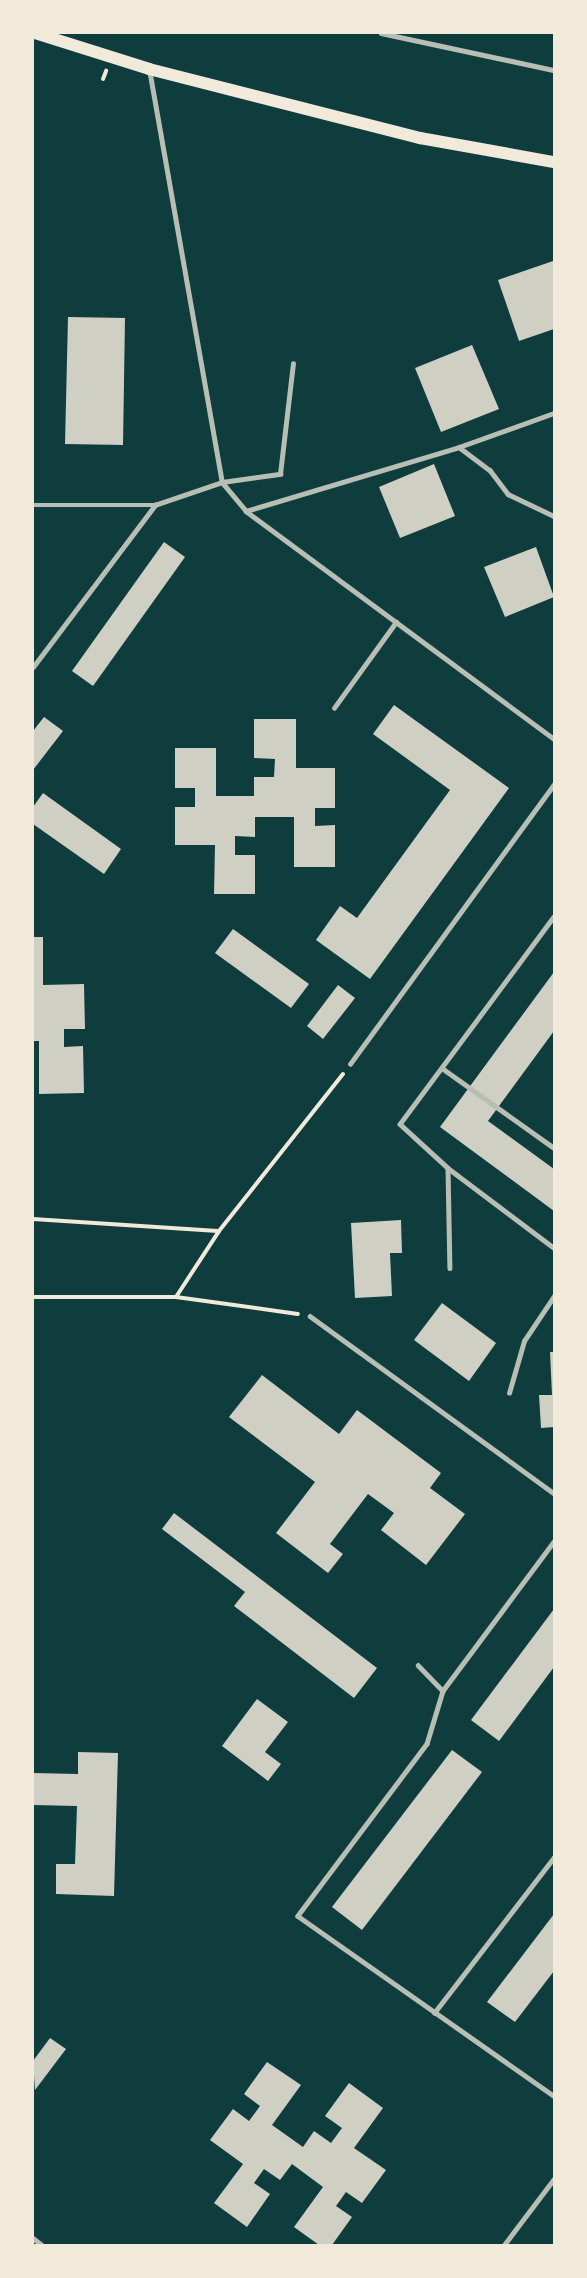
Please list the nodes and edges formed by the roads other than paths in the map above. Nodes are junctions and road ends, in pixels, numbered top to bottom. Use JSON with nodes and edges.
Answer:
{"nodes":[{"id":1,"x":34,"y":33,"type":"edge"},
{"id":2,"x":381,"y":33,"type":"edge"},
{"id":3,"x":149,"y":69,"type":"junction"},
{"id":4,"x":554,"y":70,"type":"edge"},
{"id":5,"x":554,"y":162,"type":"edge"},
{"id":6,"x":293,"y":364,"type":"dead end"},
{"id":7,"x":554,"y":413,"type":"edge"},
{"id":8,"x":459,"y":447,"type":"junction"},
{"id":9,"x":222,"y":482,"type":"junction"},
{"id":10,"x":33,"y":505,"type":"edge"},
{"id":11,"x":155,"y":505,"type":"junction"},
{"id":12,"x":246,"y":511,"type":"junction"},
{"id":13,"x":554,"y":516,"type":"edge"},
{"id":14,"x":396,"y":622,"type":"junction"},
{"id":15,"x":33,"y":667,"type":"edge"},
{"id":16,"x":334,"y":708,"type":"dead end"},
{"id":17,"x":554,"y":740,"type":"edge"},
{"id":18,"x":554,"y":784,"type":"edge"},
{"id":19,"x":554,"y":917,"type":"edge"},
{"id":20,"x":350,"y":1064,"type":"road end"},
{"id":21,"x":442,"y":1068,"type":"junction"},
{"id":22,"x":554,"y":1148,"type":"edge"},
{"id":23,"x":448,"y":1168,"type":"junction"},
{"id":24,"x":554,"y":1248,"type":"edge"},
{"id":25,"x":450,"y":1268,"type":"dead end"},
{"id":26,"x":554,"y":1296,"type":"edge"},
{"id":27,"x":310,"y":1316,"type":"road end"},
{"id":28,"x":509,"y":1393,"type":"dead end"},
{"id":29,"x":554,"y":1492,"type":"edge"},
{"id":30,"x":554,"y":1542,"type":"edge"},
{"id":31,"x":418,"y":1665,"type":"dead end"},
{"id":32,"x":444,"y":1691,"type":"junction"},
{"id":33,"x":554,"y":1857,"type":"edge"},
{"id":34,"x":434,"y":2013,"type":"junction"},
{"id":35,"x":554,"y":2096,"type":"edge"},
{"id":36,"x":554,"y":2180,"type":"edge"},
{"id":37,"x":33,"y":2238,"type":"edge"},
{"id":38,"x":42,"y":2245,"type":"edge"},
{"id":39,"x":504,"y":2245,"type":"edge"}],
"edges":[{"from":1,"to":3,"type":"main road"},
{"from":2,"to":4,"type":"lane"},
{"from":3,"to":5,"type":"main road"},
{"from":3,"to":9,"type":"lane"},
{"from":6,"to":9,"type":"lane"},
{"from":7,"to":8,"type":"lane"},
{"from":8,"to":12,"type":"lane"},
{"from":8,"to":13,"type":"lane"},
{"from":9,"to":11,"type":"lane"},
{"from":9,"to":12,"type":"lane"},
{"from":10,"to":11,"type":"lane"},
{"from":11,"to":15,"type":"lane"},
{"from":12,"to":14,"type":"lane"},
{"from":14,"to":16,"type":"lane"},
{"from":14,"to":17,"type":"lane"},
{"from":18,"to":20,"type":"lane"},
{"from":19,"to":21,"type":"lane"},
{"from":21,"to":22,"type":"lane"},
{"from":21,"to":23,"type":"lane"},
{"from":23,"to":24,"type":"lane"},
{"from":23,"to":25,"type":"lane"},
{"from":26,"to":28,"type":"lane"},
{"from":27,"to":29,"type":"lane"},
{"from":30,"to":32,"type":"lane"},
{"from":31,"to":32,"type":"lane"},
{"from":32,"to":34,"type":"lane"},
{"from":33,"to":34,"type":"lane"},
{"from":34,"to":35,"type":"lane"},
{"from":36,"to":39,"type":"lane"},
{"from":37,"to":38,"type":"lane"}]}
